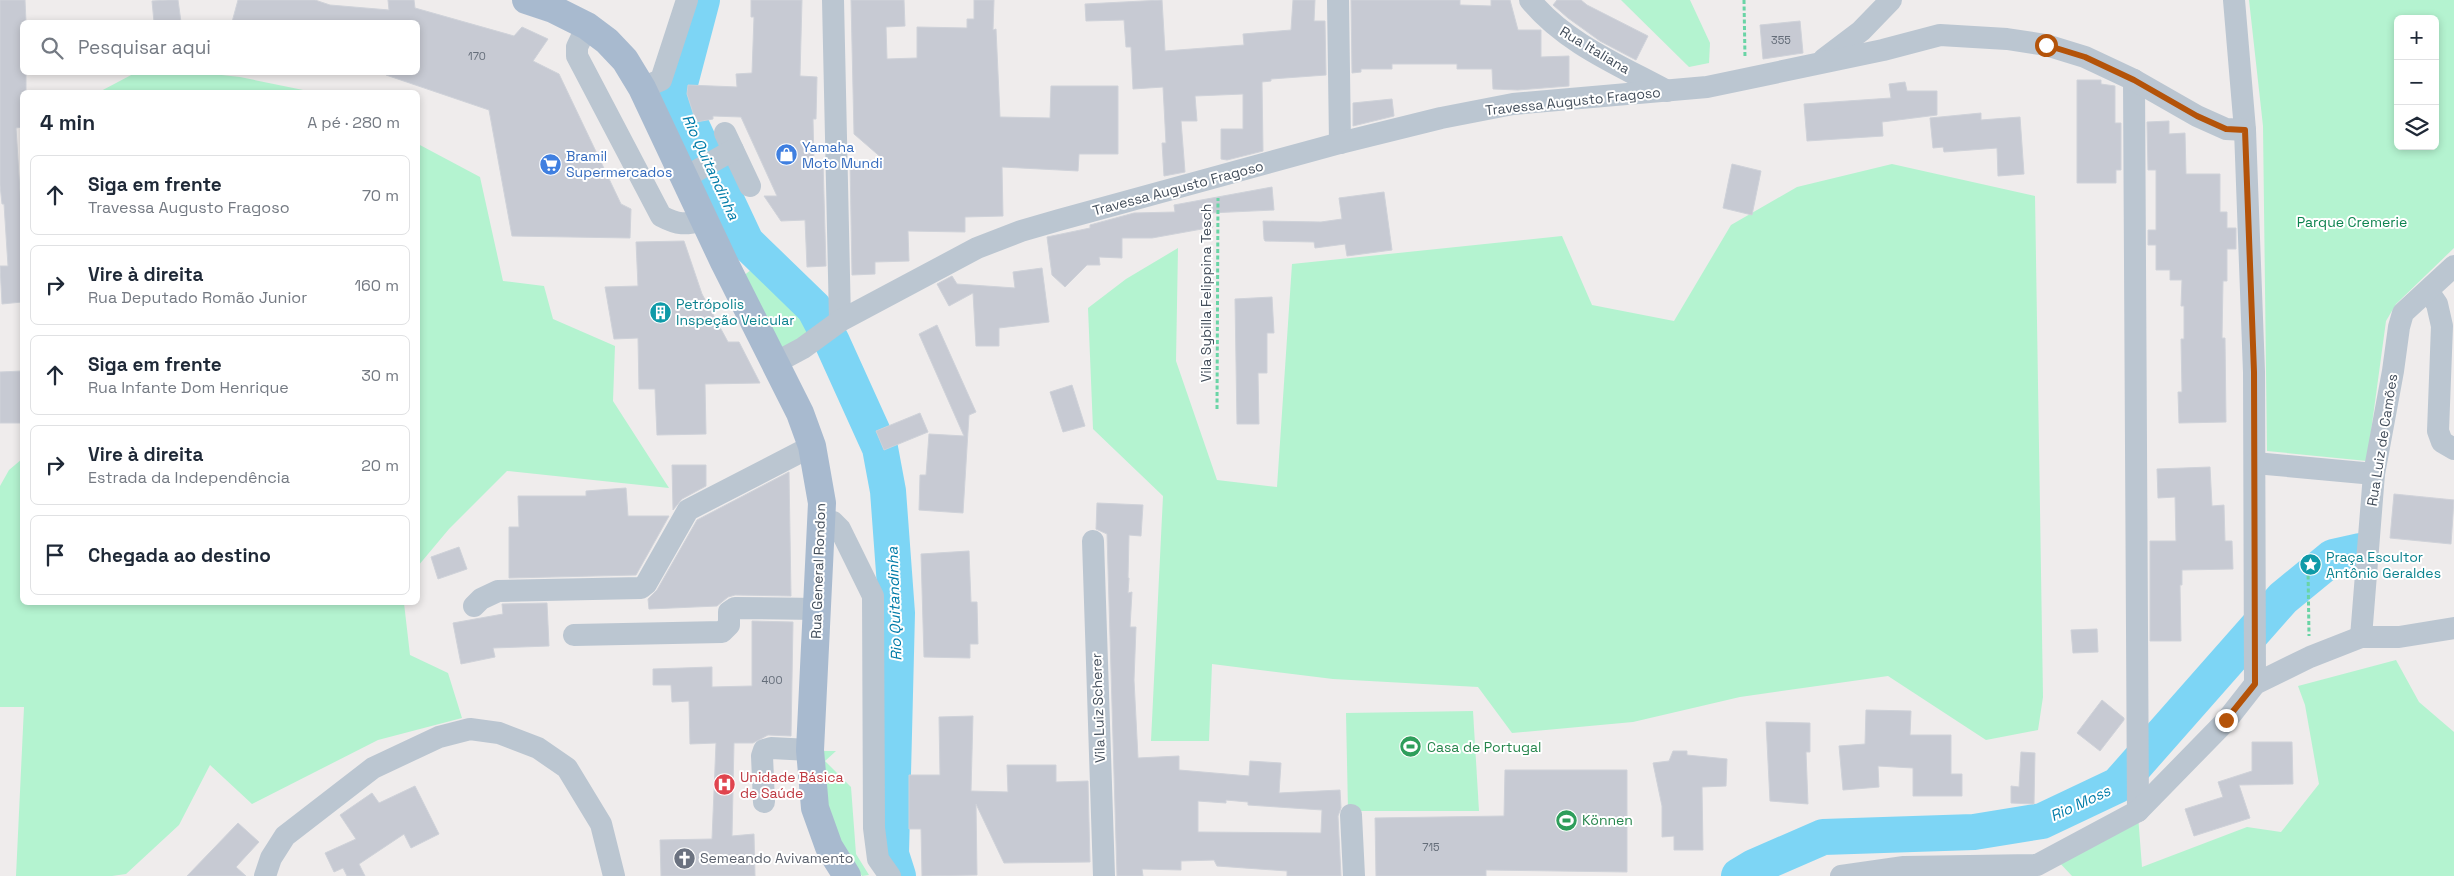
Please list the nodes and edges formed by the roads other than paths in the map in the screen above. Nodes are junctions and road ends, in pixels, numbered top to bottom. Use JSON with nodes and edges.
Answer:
{"nodes":[{"id":1,"x":526,"y":0,"type":"edge"},
{"id":2,"x":687,"y":0,"type":"edge"},
{"id":3,"x":833,"y":0,"type":"edge"},
{"id":4,"x":1338,"y":0,"type":"edge"},
{"id":5,"x":1530,"y":0,"type":"edge"},
{"id":6,"x":1891,"y":0,"type":"edge"},
{"id":7,"x":2234,"y":0,"type":"edge"},
{"id":8,"x":587,"y":26,"type":"junction"},
{"id":9,"x":1817,"y":64,"type":"junction"},
{"id":10,"x":2134,"y":80,"type":"junction"},
{"id":11,"x":642,"y":88,"type":"junction"},
{"id":12,"x":1667,"y":91,"type":"junction"},
{"id":13,"x":2245,"y":130,"type":"junction"},
{"id":14,"x":1340,"y":143,"type":"junction"},
{"id":15,"x":685,"y":178,"type":"junction"},
{"id":16,"x":750,"y":186,"type":"dead end"},
{"id":17,"x":704,"y":220,"type":"junction"},
{"id":18,"x":2454,"y":266,"type":"edge"},
{"id":19,"x":2428,"y":291,"type":"junction"},
{"id":20,"x":840,"y":320,"type":"junction"},
{"id":21,"x":775,"y":363,"type":"junction"},
{"id":22,"x":812,"y":446,"type":"junction"},
{"id":23,"x":2454,"y":449,"type":"edge"},
{"id":24,"x":2255,"y":463,"type":"junction"},
{"id":25,"x":2374,"y":474,"type":"junction"},
{"id":26,"x":822,"y":522,"type":"junction"},
{"id":27,"x":1093,"y":541,"type":"dead end"},
{"id":28,"x":474,"y":606,"type":"dead end"},
{"id":29,"x":818,"y":609,"type":"junction"},
{"id":30,"x":2454,"y":628,"type":"edge"},
{"id":31,"x":574,"y":635,"type":"dead end"},
{"id":32,"x":2361,"y":637,"type":"junction"},
{"id":33,"x":2255,"y":683,"type":"junction"},
{"id":34,"x":810,"y":750,"type":"junction"},
{"id":35,"x":764,"y":802,"type":"dead end"},
{"id":36,"x":2138,"y":810,"type":"junction"},
{"id":37,"x":1351,"y":815,"type":"dead end"},
{"id":38,"x":2037,"y":870,"type":"edge"},
{"id":39,"x":265,"y":876,"type":"edge"},
{"id":40,"x":614,"y":876,"type":"edge"},
{"id":41,"x":847,"y":876,"type":"edge"},
{"id":42,"x":890,"y":876,"type":"edge"},
{"id":43,"x":1104,"y":876,"type":"edge"},
{"id":44,"x":1354,"y":876,"type":"edge"},
{"id":45,"x":1842,"y":876,"type":"edge"}],
"edges":[{"from":1,"to":8,"type":"main road","name":"Rua General Rondon"},
{"from":2,"to":11,"type":"street"},
{"from":3,"to":20,"type":"street"},
{"from":4,"to":14,"type":"street"},
{"from":5,"to":12,"type":"street","name":"Rua Italiana"},
{"from":6,"to":9,"type":"street"},
{"from":7,"to":13,"type":"street"},
{"from":8,"to":11,"type":"main road","name":"Rua General Rondon"},
{"from":8,"to":17,"type":"street"},
{"from":9,"to":10,"type":"street","name":"Travessa Augusto Fragoso"},
{"from":9,"to":12,"type":"street","name":"Travessa Augusto Fragoso"},
{"from":10,"to":13,"type":"street","name":"Travessa Augusto Fragoso"},
{"from":10,"to":36,"type":"street"},
{"from":11,"to":15,"type":"main road","name":"Rua General Rondon"},
{"from":12,"to":14,"type":"street","name":"Travessa Augusto Fragoso"},
{"from":13,"to":24,"type":"street"},
{"from":14,"to":20,"type":"street","name":"Travessa Augusto Fragoso"},
{"from":15,"to":16,"type":"street"},
{"from":15,"to":17,"type":"main road","name":"Rua General Rondon"},
{"from":17,"to":21,"type":"main road","name":"Rua General Rondon"},
{"from":18,"to":19,"type":"street","name":"Rua Luiz de Camões"},
{"from":19,"to":23,"type":"street"},
{"from":19,"to":25,"type":"street","name":"Rua Luiz de Camões"},
{"from":20,"to":21,"type":"street","name":"Travessa Augusto Fragoso"},
{"from":21,"to":22,"type":"main road","name":"Rua General Rondon"},
{"from":22,"to":26,"type":"main road","name":"Rua General Rondon"},
{"from":22,"to":28,"type":"street"},
{"from":24,"to":25,"type":"street"},
{"from":24,"to":33,"type":"street"},
{"from":25,"to":32,"type":"street","name":"Rua Luiz de Camões"},
{"from":26,"to":29,"type":"main road","name":"Rua General Rondon"},
{"from":26,"to":42,"type":"street"},
{"from":27,"to":43,"type":"street","name":"Vila Luiz Scherer"},
{"from":29,"to":31,"type":"street"},
{"from":29,"to":34,"type":"main road","name":"Rua General Rondon"},
{"from":30,"to":32,"type":"street"},
{"from":32,"to":33,"type":"street"},
{"from":33,"to":36,"type":"street"},
{"from":34,"to":35,"type":"street"},
{"from":34,"to":41,"type":"main road","name":"Rua General Rondon"},
{"from":36,"to":38,"type":"street"},
{"from":37,"to":44,"type":"street"},
{"from":38,"to":45,"type":"street"},
{"from":39,"to":40,"type":"street"}]}
